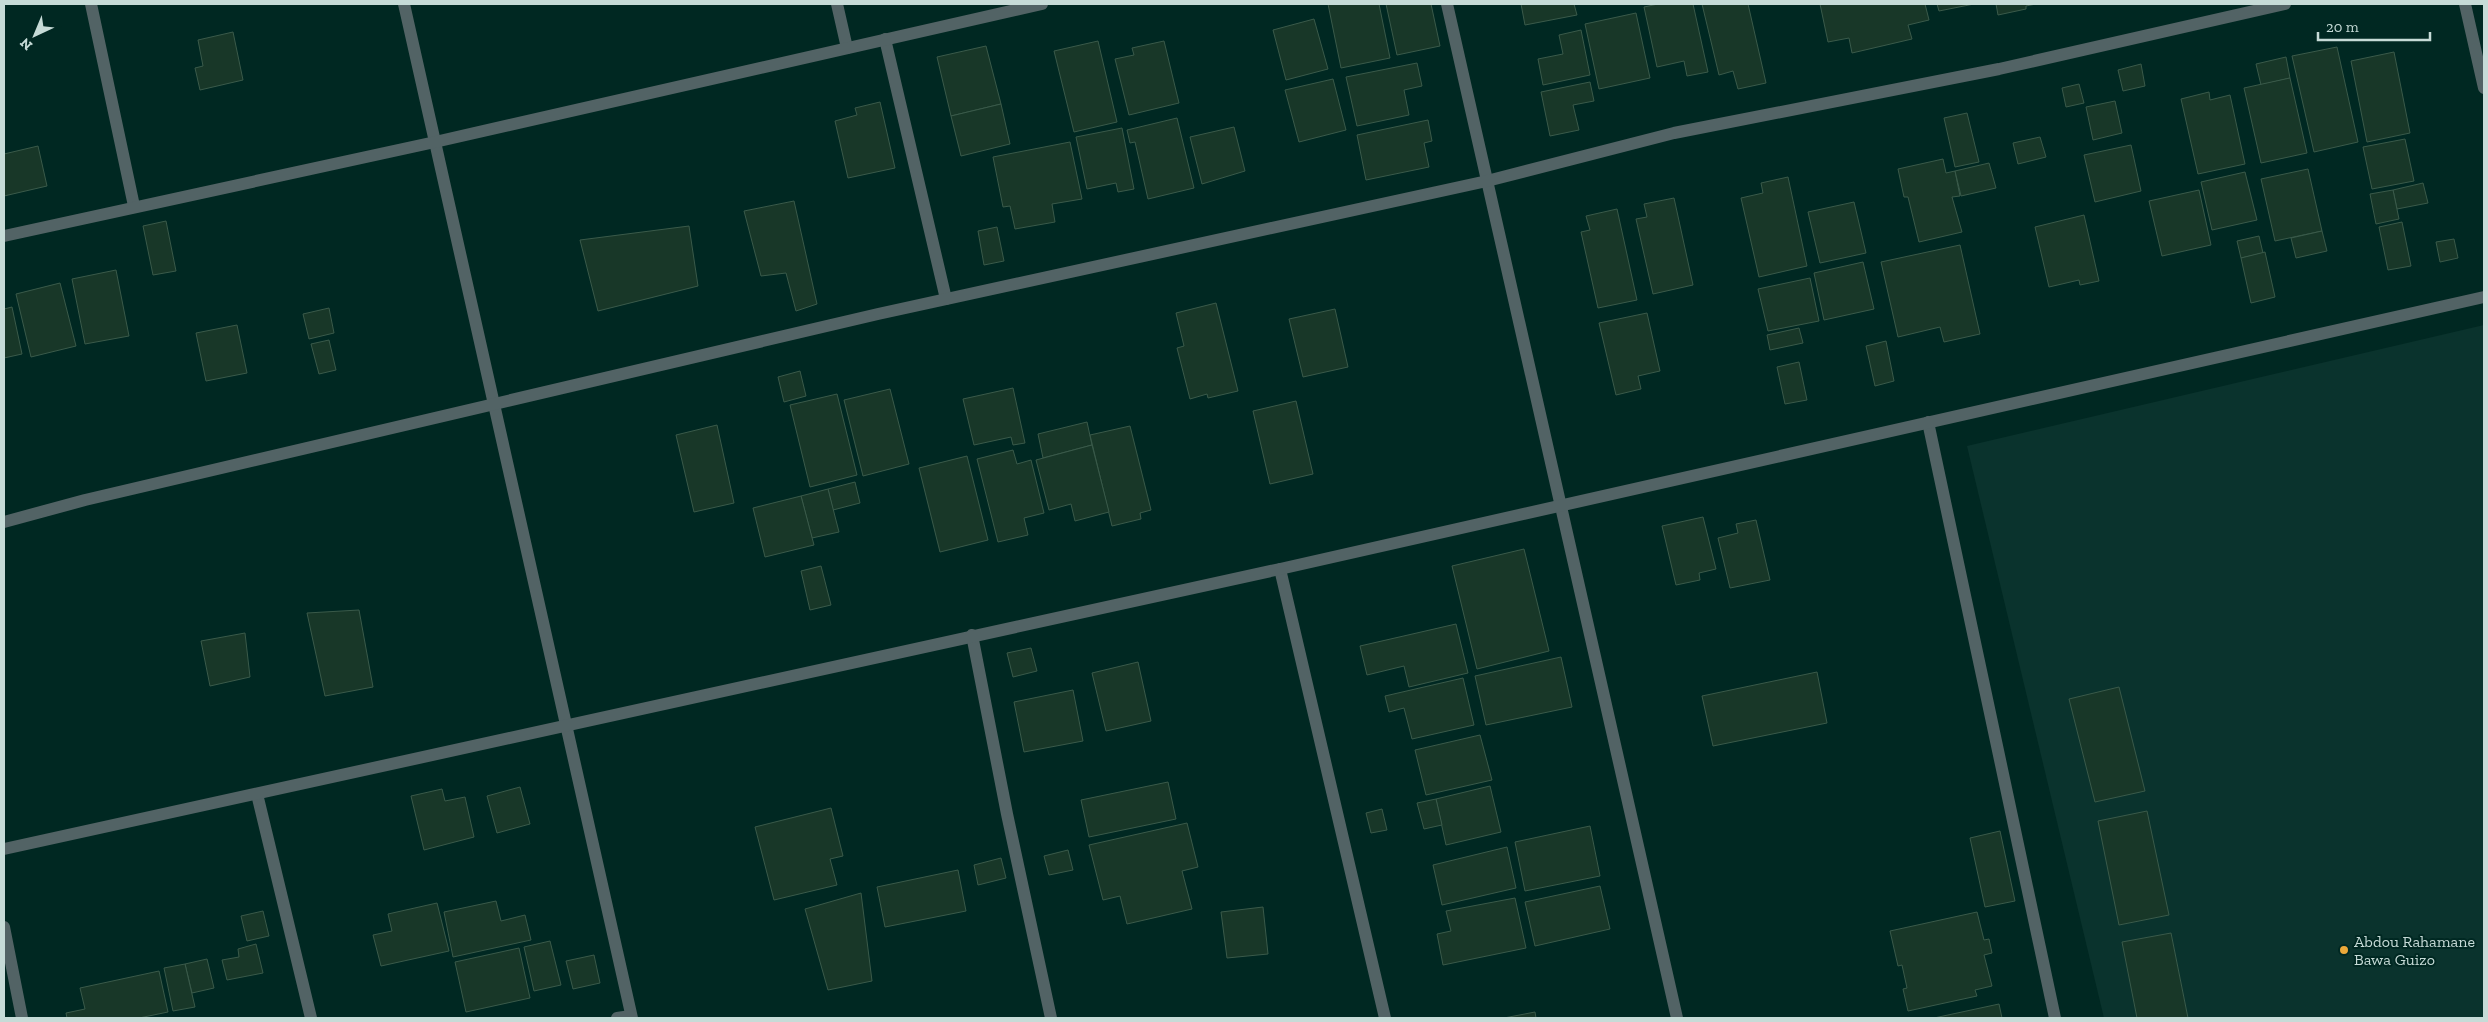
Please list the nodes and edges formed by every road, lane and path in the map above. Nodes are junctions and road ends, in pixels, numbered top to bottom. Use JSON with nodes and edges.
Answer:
{"nodes":[{"id":1,"x":91,"y":4,"type":"edge"},
{"id":2,"x":404,"y":4,"type":"edge"},
{"id":3,"x":837,"y":4,"type":"edge"},
{"id":4,"x":1042,"y":4,"type":"edge"},
{"id":5,"x":1447,"y":4,"type":"edge"},
{"id":6,"x":2285,"y":4,"type":"edge"},
{"id":7,"x":2466,"y":4,"type":"edge"},
{"id":8,"x":885,"y":39,"type":"junction"},
{"id":9,"x":847,"y":48,"type":"junction"},
{"id":10,"x":2484,"y":88,"type":"edge"},
{"id":11,"x":435,"y":142,"type":"junction"},
{"id":12,"x":1487,"y":181,"type":"junction"},
{"id":13,"x":134,"y":206,"type":"junction"},
{"id":14,"x":4,"y":236,"type":"edge"},
{"id":15,"x":2484,"y":297,"type":"edge"},
{"id":16,"x":946,"y":299,"type":"junction"},
{"id":17,"x":494,"y":404,"type":"junction"},
{"id":18,"x":1928,"y":422,"type":"junction"},
{"id":19,"x":1560,"y":505,"type":"junction"},
{"id":20,"x":4,"y":522,"type":"edge"},
{"id":21,"x":1280,"y":569,"type":"junction"},
{"id":22,"x":972,"y":635,"type":"junction"},
{"id":23,"x":565,"y":726,"type":"junction"},
{"id":24,"x":257,"y":794,"type":"junction"},
{"id":25,"x":4,"y":849,"type":"edge"},
{"id":26,"x":4,"y":927,"type":"edge"},
{"id":27,"x":632,"y":1017,"type":"edge"},
{"id":28,"x":22,"y":1018,"type":"edge"},
{"id":29,"x":311,"y":1018,"type":"edge"},
{"id":30,"x":618,"y":1018,"type":"edge"},
{"id":31,"x":1051,"y":1018,"type":"edge"},
{"id":32,"x":1385,"y":1018,"type":"edge"},
{"id":33,"x":1676,"y":1018,"type":"edge"},
{"id":34,"x":2055,"y":1018,"type":"edge"}],
"edges":[{"from":1,"to":13,"type":"street"},
{"from":2,"to":11,"type":"street"},
{"from":3,"to":9,"type":"street"},
{"from":4,"to":8,"type":"street"},
{"from":5,"to":12,"type":"street"},
{"from":6,"to":12,"type":"street"},
{"from":7,"to":10,"type":"street"},
{"from":8,"to":9,"type":"street"},
{"from":8,"to":16,"type":"street"},
{"from":9,"to":11,"type":"street"},
{"from":11,"to":13,"type":"street"},
{"from":11,"to":17,"type":"street"},
{"from":12,"to":16,"type":"street"},
{"from":12,"to":19,"type":"street"},
{"from":13,"to":14,"type":"street"},
{"from":15,"to":18,"type":"street"},
{"from":16,"to":17,"type":"street"},
{"from":17,"to":20,"type":"street"},
{"from":17,"to":23,"type":"street"},
{"from":18,"to":19,"type":"street"},
{"from":18,"to":34,"type":"street"},
{"from":19,"to":21,"type":"street"},
{"from":19,"to":33,"type":"street"},
{"from":21,"to":22,"type":"street"},
{"from":21,"to":32,"type":"street"},
{"from":22,"to":23,"type":"street"},
{"from":22,"to":31,"type":"street"},
{"from":23,"to":24,"type":"street"},
{"from":23,"to":27,"type":"street"},
{"from":24,"to":25,"type":"street"},
{"from":24,"to":29,"type":"street"},
{"from":26,"to":28,"type":"street"},
{"from":27,"to":30,"type":"street"}]}
